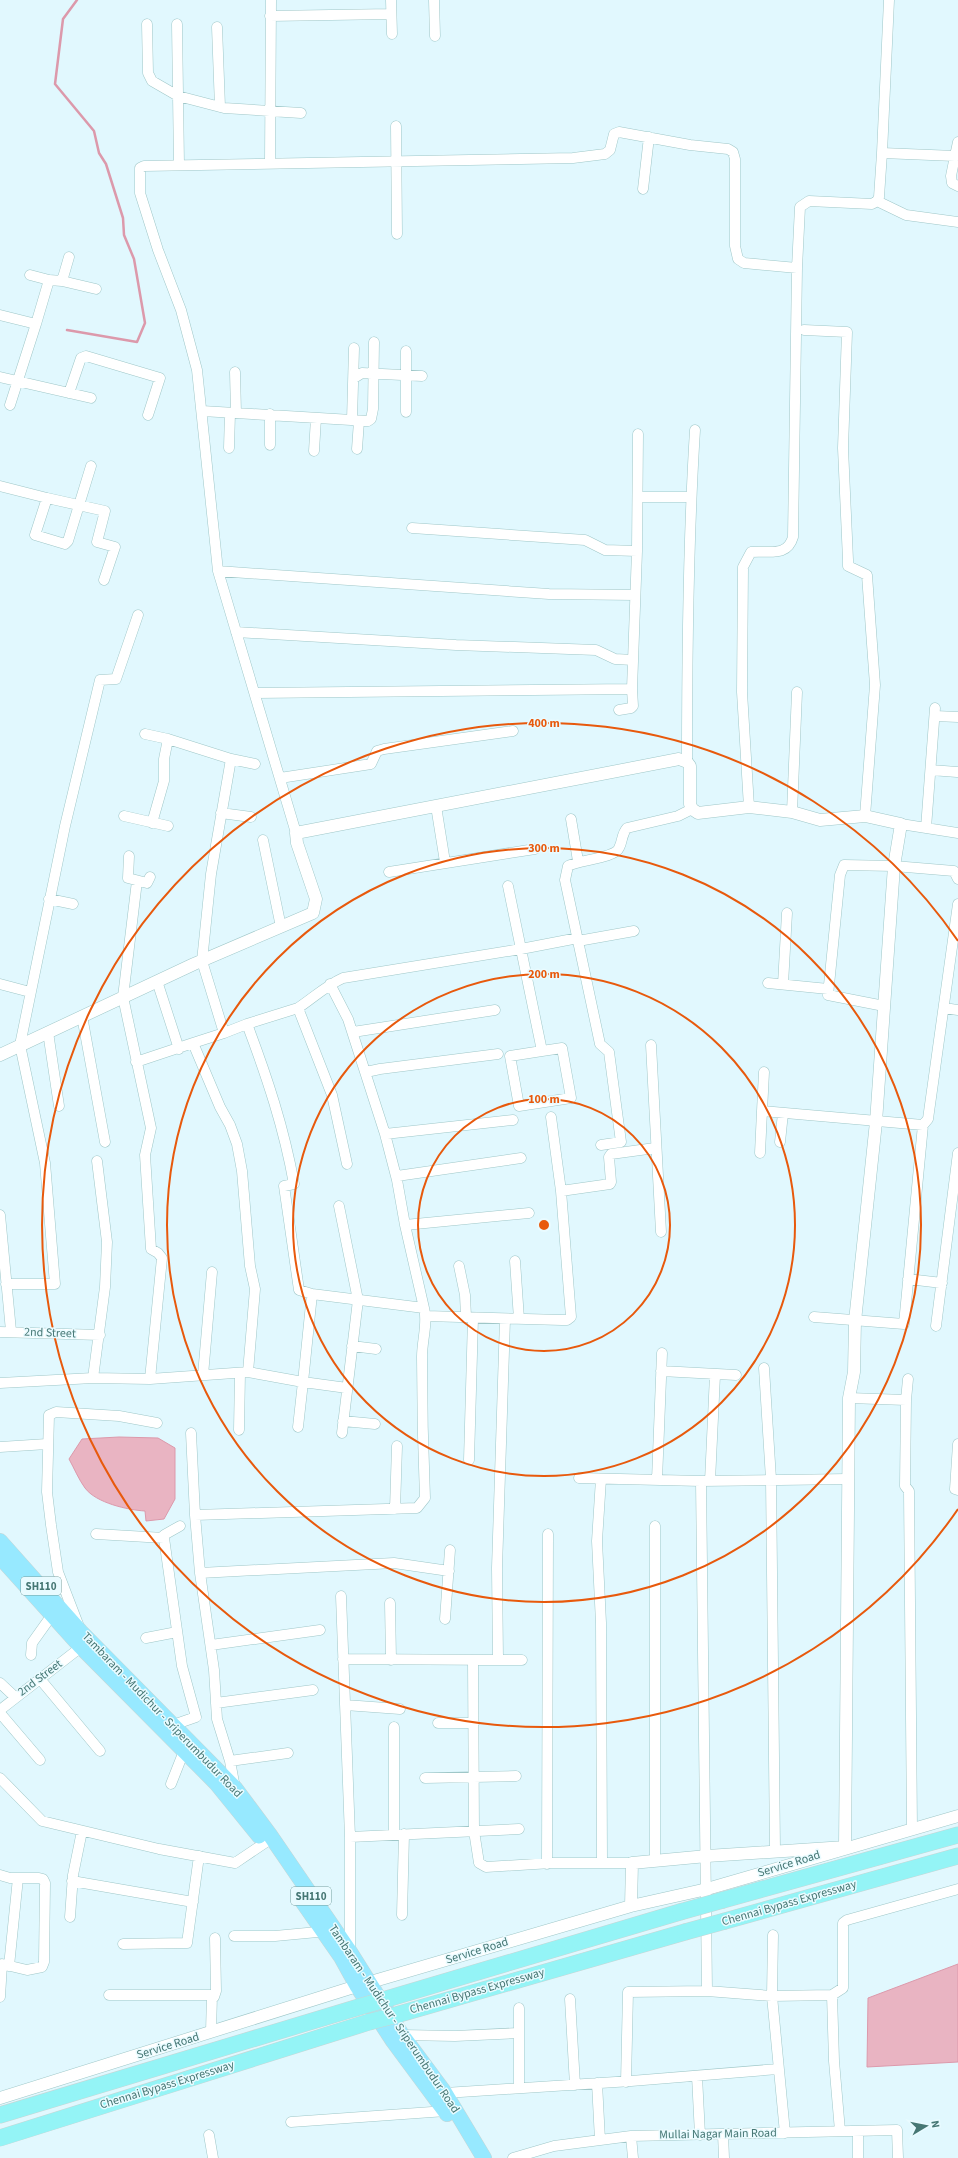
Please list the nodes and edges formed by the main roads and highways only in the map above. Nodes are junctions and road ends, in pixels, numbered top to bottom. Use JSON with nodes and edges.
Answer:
{"nodes":[{"id":1,"x":0,"y":1541,"type":"edge"},
{"id":2,"x":0,"y":1557,"type":"edge"},
{"id":3,"x":84,"y":1640,"type":"junction"},
{"id":4,"x":958,"y":1835,"type":"edge"},
{"id":5,"x":269,"y":1840,"type":"junction"},
{"id":6,"x":958,"y":1856,"type":"edge"},
{"id":7,"x":363,"y":1985,"type":"junction"},
{"id":8,"x":0,"y":2115,"type":"edge"},
{"id":9,"x":0,"y":2138,"type":"edge"},
{"id":10,"x":472,"y":2158,"type":"edge"},
{"id":11,"x":484,"y":2158,"type":"edge"}],
"edges":[{"from":1,"to":3,"type":"main road","name":"Tambaram - Mudichur - Sriperumbudur Road","number":"SH110"},
{"from":2,"to":3,"type":"main road","name":"Tambaram - Mudichur - Sriperumbudur Road","number":"SH110"},
{"from":3,"to":5,"type":"main road","name":"Tambaram - Mudichur - Sriperumbudur Road","number":"SH110"},
{"from":3,"to":5,"type":"main road","name":"Tambaram - Mudichur - Sriperumbudur Road","number":"SH110"},
{"from":4,"to":8,"type":"highway","name":"Chennai Bypass Expressway","bridge":true},
{"from":5,"to":7,"type":"main road","name":"Tambaram - Mudichur - Sriperumbudur Road","number":"SH110"},
{"from":6,"to":9,"type":"highway","name":"Chennai Bypass Expressway","bridge":true},
{"from":7,"to":10,"type":"main road","name":"Tambaram - Mudichur - Sriperumbudur Road","number":"SH110"},
{"from":7,"to":11,"type":"main road","name":"Tambaram - Mudichur - Sriperumbudur Road","number":"SH110"}]}
